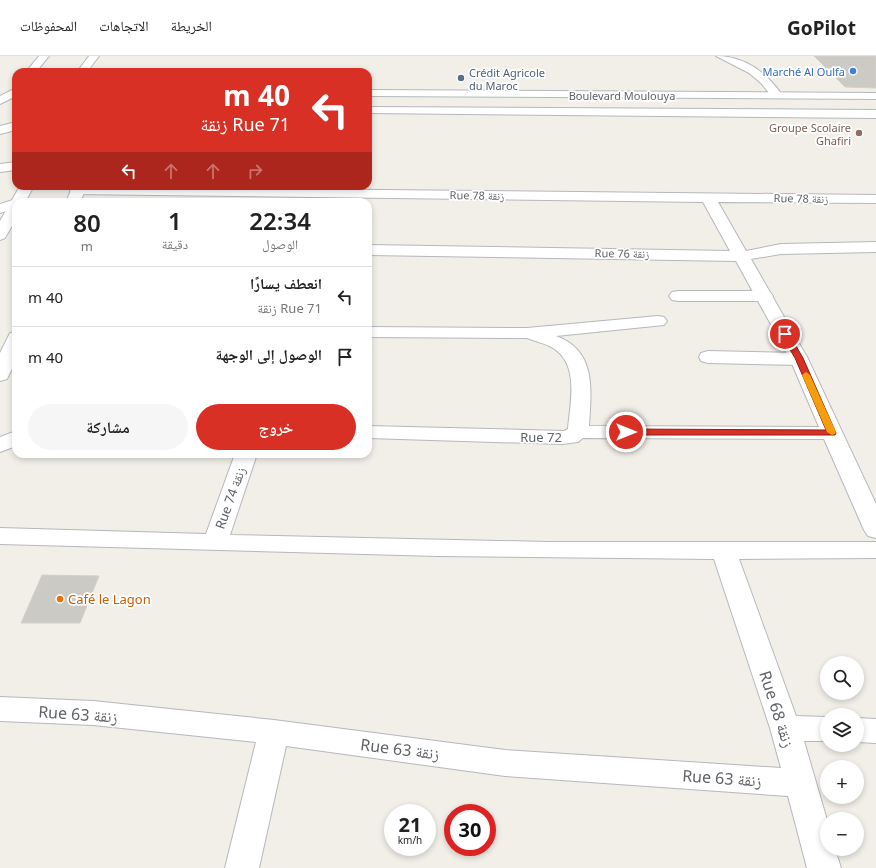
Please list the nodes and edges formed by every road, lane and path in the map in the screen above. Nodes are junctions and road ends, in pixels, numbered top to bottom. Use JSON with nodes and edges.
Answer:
{"nodes":[{"id":1,"x":44,"y":56,"type":"edge"},
{"id":2,"x":721,"y":56,"type":"edge"},
{"id":3,"x":34,"y":68,"type":"edge"},
{"id":4,"x":372,"y":93,"type":"edge"},
{"id":5,"x":12,"y":94,"type":"edge"},
{"id":6,"x":777,"y":96,"type":"junction"},
{"id":7,"x":876,"y":96,"type":"edge"},
{"id":8,"x":0,"y":101,"type":"edge"},
{"id":9,"x":372,"y":110,"type":"edge"},
{"id":10,"x":876,"y":114,"type":"edge"},
{"id":11,"x":12,"y":127,"type":"edge"},
{"id":12,"x":0,"y":130,"type":"edge"},
{"id":13,"x":12,"y":166,"type":"edge"},
{"id":14,"x":0,"y":168,"type":"edge"},
{"id":15,"x":77,"y":193,"type":"edge"},
{"id":16,"x":708,"y":197,"type":"junction"},
{"id":17,"x":876,"y":199,"type":"edge"},
{"id":18,"x":12,"y":205,"type":"edge"},
{"id":19,"x":0,"y":209,"type":"edge"},
{"id":20,"x":12,"y":213,"type":"edge"},
{"id":21,"x":0,"y":235,"type":"edge"},
{"id":22,"x":876,"y":247,"type":"edge"},
{"id":23,"x":372,"y":250,"type":"edge"},
{"id":24,"x":742,"y":256,"type":"junction"},
{"id":25,"x":678,"y":296,"type":"dead end"},
{"id":26,"x":764,"y":296,"type":"junction"},
{"id":27,"x":658,"y":321,"type":"dead end"},
{"id":28,"x":372,"y":332,"type":"edge"},
{"id":29,"x":527,"y":332,"type":"junction"},
{"id":30,"x":12,"y":346,"type":"edge"},
{"id":31,"x":708,"y":357,"type":"dead end"},
{"id":32,"x":799,"y":358,"type":"junction"},
{"id":33,"x":0,"y":374,"type":"edge"},
{"id":34,"x":372,"y":432,"type":"edge"},
{"id":35,"x":578,"y":432,"type":"junction"},
{"id":36,"x":832,"y":433,"type":"junction"},
{"id":37,"x":12,"y":439,"type":"edge"},
{"id":38,"x":0,"y":446,"type":"edge"},
{"id":39,"x":245,"y":458,"type":"edge"},
{"id":40,"x":876,"y":530,"type":"edge"},
{"id":41,"x":0,"y":536,"type":"edge"},
{"id":42,"x":214,"y":542,"type":"junction"},
{"id":43,"x":876,"y":550,"type":"edge"},
{"id":44,"x":724,"y":553,"type":"junction"},
{"id":45,"x":0,"y":709,"type":"edge"},
{"id":46,"x":785,"y":728,"type":"junction"},
{"id":47,"x":820,"y":729,"type":"edge"},
{"id":48,"x":864,"y":730,"type":"edge"},
{"id":49,"x":876,"y":731,"type":"edge"},
{"id":50,"x":274,"y":732,"type":"junction"},
{"id":51,"x":800,"y":784,"type":"junction"},
{"id":52,"x":242,"y":868,"type":"edge"},
{"id":53,"x":824,"y":868,"type":"edge"}],
"edges":[{"from":1,"to":3,"type":"street"},
{"from":2,"to":6,"type":"street"},
{"from":4,"to":6,"type":"street","name":"Boulevard Moulouya"},
{"from":5,"to":8,"type":"street"},
{"from":6,"to":7,"type":"street","name":"Boulevard Moulouya"},
{"from":9,"to":10,"type":"street","name":"Boulevard Moulouya"},
{"from":11,"to":12,"type":"street"},
{"from":13,"to":14,"type":"street"},
{"from":15,"to":16,"type":"street","name":"Rue 78 زنقة"},
{"from":16,"to":17,"type":"street","name":"Rue 78 زنقة"},
{"from":16,"to":24,"type":"street"},
{"from":18,"to":19,"type":"street"},
{"from":20,"to":21,"type":"street"},
{"from":22,"to":24,"type":"street","name":"Rue 76 زنقة"},
{"from":23,"to":24,"type":"street","name":"Rue 76 زنقة"},
{"from":24,"to":26,"type":"street"},
{"from":25,"to":26,"type":"street"},
{"from":26,"to":32,"type":"street"},
{"from":27,"to":29,"type":"street"},
{"from":28,"to":29,"type":"street"},
{"from":29,"to":35,"type":"street"},
{"from":30,"to":33,"type":"street"},
{"from":31,"to":32,"type":"street"},
{"from":32,"to":36,"type":"street"},
{"from":34,"to":35,"type":"street","name":"Rue 72"},
{"from":35,"to":36,"type":"street","name":"Rue 72"},
{"from":36,"to":40,"type":"street"},
{"from":37,"to":38,"type":"street"},
{"from":39,"to":42,"type":"street","name":"Rue 74 زنقة"},
{"from":41,"to":42,"type":"street"},
{"from":42,"to":44,"type":"street"},
{"from":43,"to":44,"type":"street"},
{"from":44,"to":46,"type":"street","name":"Rue 68 زنقة"},
{"from":45,"to":50,"type":"street","name":"Rue 63 زنقة"},
{"from":46,"to":47,"type":"street"},
{"from":46,"to":51,"type":"street","name":"Rue 68 زنقة"},
{"from":48,"to":49,"type":"street"},
{"from":50,"to":51,"type":"street","name":"Rue 63 زنقة"},
{"from":50,"to":52,"type":"street"},
{"from":51,"to":53,"type":"street","name":"Rue 68 زنقة"}]}
